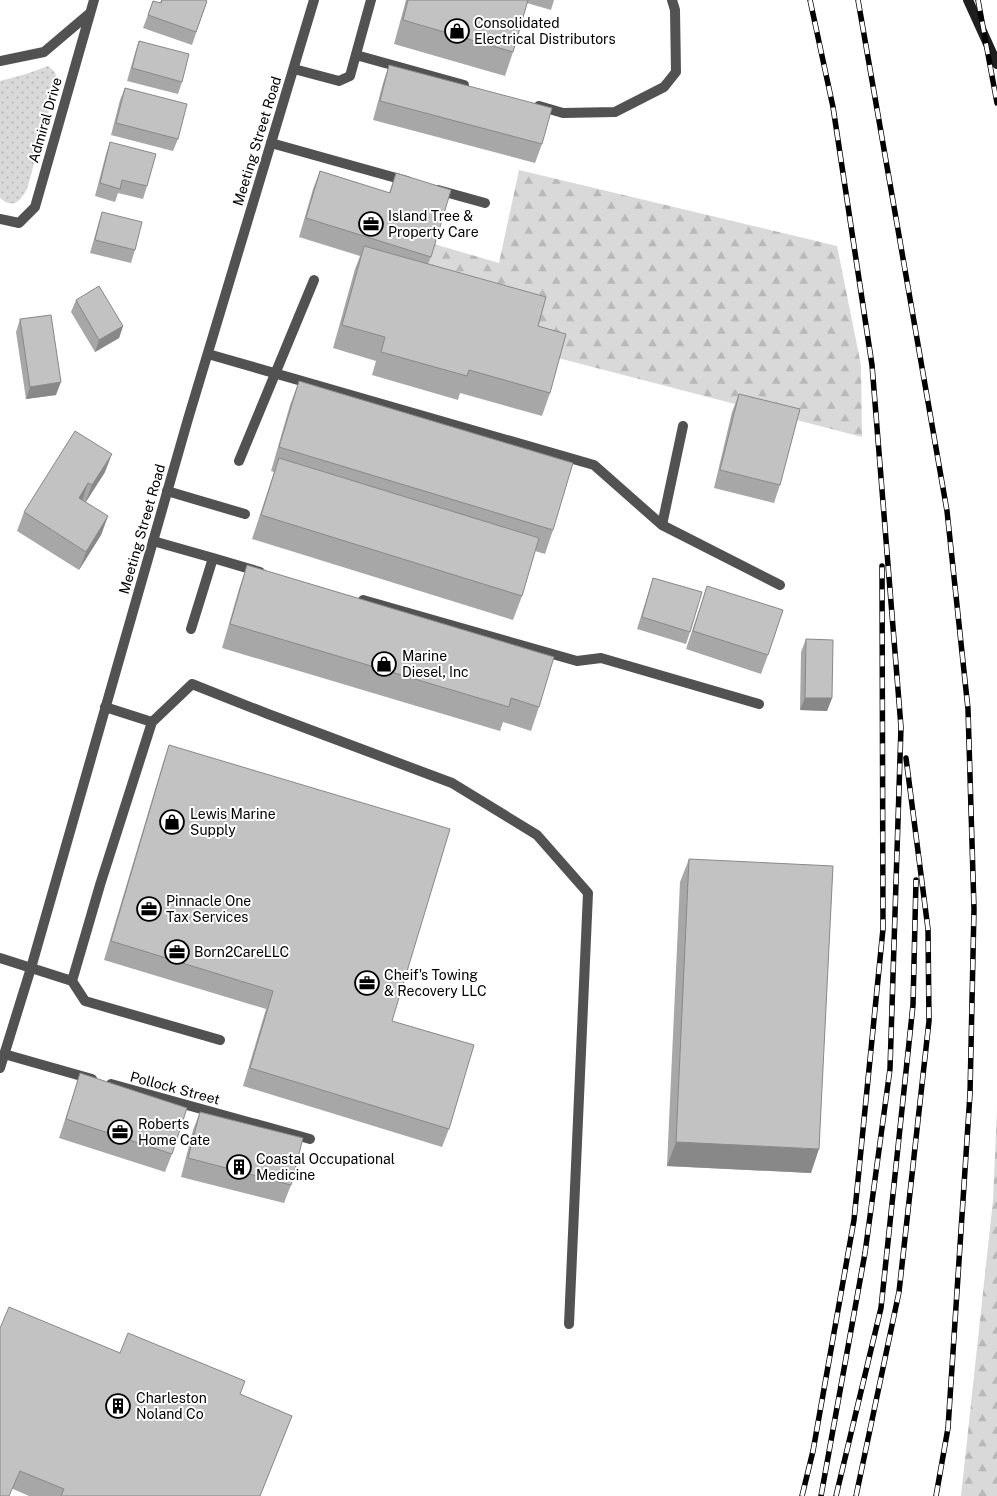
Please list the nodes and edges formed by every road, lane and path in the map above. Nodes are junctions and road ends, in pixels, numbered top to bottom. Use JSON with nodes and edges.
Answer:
{"nodes":[{"id":1,"x":94,"y":0,"type":"edge"},
{"id":2,"x":314,"y":0,"type":"edge"},
{"id":3,"x":371,"y":0,"type":"edge"},
{"id":4,"x":672,"y":0,"type":"edge"},
{"id":5,"x":968,"y":0,"type":"edge"},
{"id":6,"x":90,"y":12,"type":"junction"},
{"id":7,"x":356,"y":55,"type":"junction"},
{"id":8,"x":0,"y":61,"type":"edge"},
{"id":9,"x":997,"y":64,"type":"edge"},
{"id":10,"x":294,"y":69,"type":"junction"},
{"id":11,"x":473,"y":87,"type":"edge"},
{"id":12,"x":527,"y":102,"type":"edge"},
{"id":13,"x":271,"y":142,"type":"junction"},
{"id":14,"x":485,"y":203,"type":"dead end"},
{"id":15,"x":0,"y":219,"type":"edge"},
{"id":16,"x":314,"y":280,"type":"dead end"},
{"id":17,"x":208,"y":354,"type":"junction"},
{"id":18,"x":276,"y":372,"type":"junction"},
{"id":19,"x":683,"y":426,"type":"dead end"},
{"id":20,"x":239,"y":461,"type":"dead end"},
{"id":21,"x":167,"y":491,"type":"junction"},
{"id":22,"x":245,"y":514,"type":"dead end"},
{"id":23,"x":662,"y":525,"type":"junction"},
{"id":24,"x":153,"y":541,"type":"junction"},
{"id":25,"x":213,"y":558,"type":"junction"},
{"id":26,"x":274,"y":576,"type":"edge"},
{"id":27,"x":780,"y":586,"type":"dead end"},
{"id":28,"x":348,"y":596,"type":"edge"},
{"id":29,"x":191,"y":629,"type":"dead end"},
{"id":30,"x":759,"y":704,"type":"dead end"},
{"id":31,"x":105,"y":707,"type":"junction"},
{"id":32,"x":152,"y":722,"type":"junction"},
{"id":33,"x":0,"y":958,"type":"edge"},
{"id":34,"x":31,"y":968,"type":"junction"},
{"id":35,"x":72,"y":982,"type":"junction"},
{"id":36,"x":220,"y":1040,"type":"dead end"},
{"id":37,"x":4,"y":1054,"type":"junction"},
{"id":38,"x":0,"y":1068,"type":"edge"},
{"id":39,"x":310,"y":1139,"type":"dead end"},
{"id":40,"x":569,"y":1324,"type":"dead end"}],
"edges":[{"from":1,"to":6,"type":"street","name":"Admiral Drive"},
{"from":2,"to":10,"type":"street","name":"Meeting Street Road"},
{"from":3,"to":7,"type":"street"},
{"from":4,"to":12,"type":"street"},
{"from":5,"to":9,"type":"main road"},
{"from":6,"to":8,"type":"street"},
{"from":6,"to":15,"type":"street","name":"Admiral Drive"},
{"from":7,"to":10,"type":"street"},
{"from":7,"to":11,"type":"street"},
{"from":10,"to":13,"type":"street","name":"Meeting Street Road"},
{"from":13,"to":14,"type":"street"},
{"from":13,"to":17,"type":"street","name":"Meeting Street Road"},
{"from":16,"to":18,"type":"street"},
{"from":17,"to":18,"type":"street"},
{"from":17,"to":21,"type":"street","name":"Meeting Street Road"},
{"from":18,"to":20,"type":"street"},
{"from":18,"to":23,"type":"street"},
{"from":19,"to":23,"type":"street"},
{"from":21,"to":22,"type":"street"},
{"from":21,"to":24,"type":"street","name":"Meeting Street Road"},
{"from":23,"to":27,"type":"street"},
{"from":24,"to":25,"type":"street"},
{"from":24,"to":31,"type":"street","name":"Meeting Street Road"},
{"from":25,"to":26,"type":"street"},
{"from":25,"to":29,"type":"street"},
{"from":28,"to":30,"type":"street"},
{"from":31,"to":32,"type":"street"},
{"from":31,"to":34,"type":"street","name":"Meeting Street Road"},
{"from":32,"to":35,"type":"street"},
{"from":32,"to":40,"type":"street"},
{"from":33,"to":34,"type":"street"},
{"from":34,"to":35,"type":"street"},
{"from":34,"to":37,"type":"street","name":"Meeting Street Road"},
{"from":35,"to":36,"type":"street"},
{"from":37,"to":38,"type":"street","name":"Meeting Street Road"},
{"from":37,"to":39,"type":"street","name":"Pollock Street"}]}
